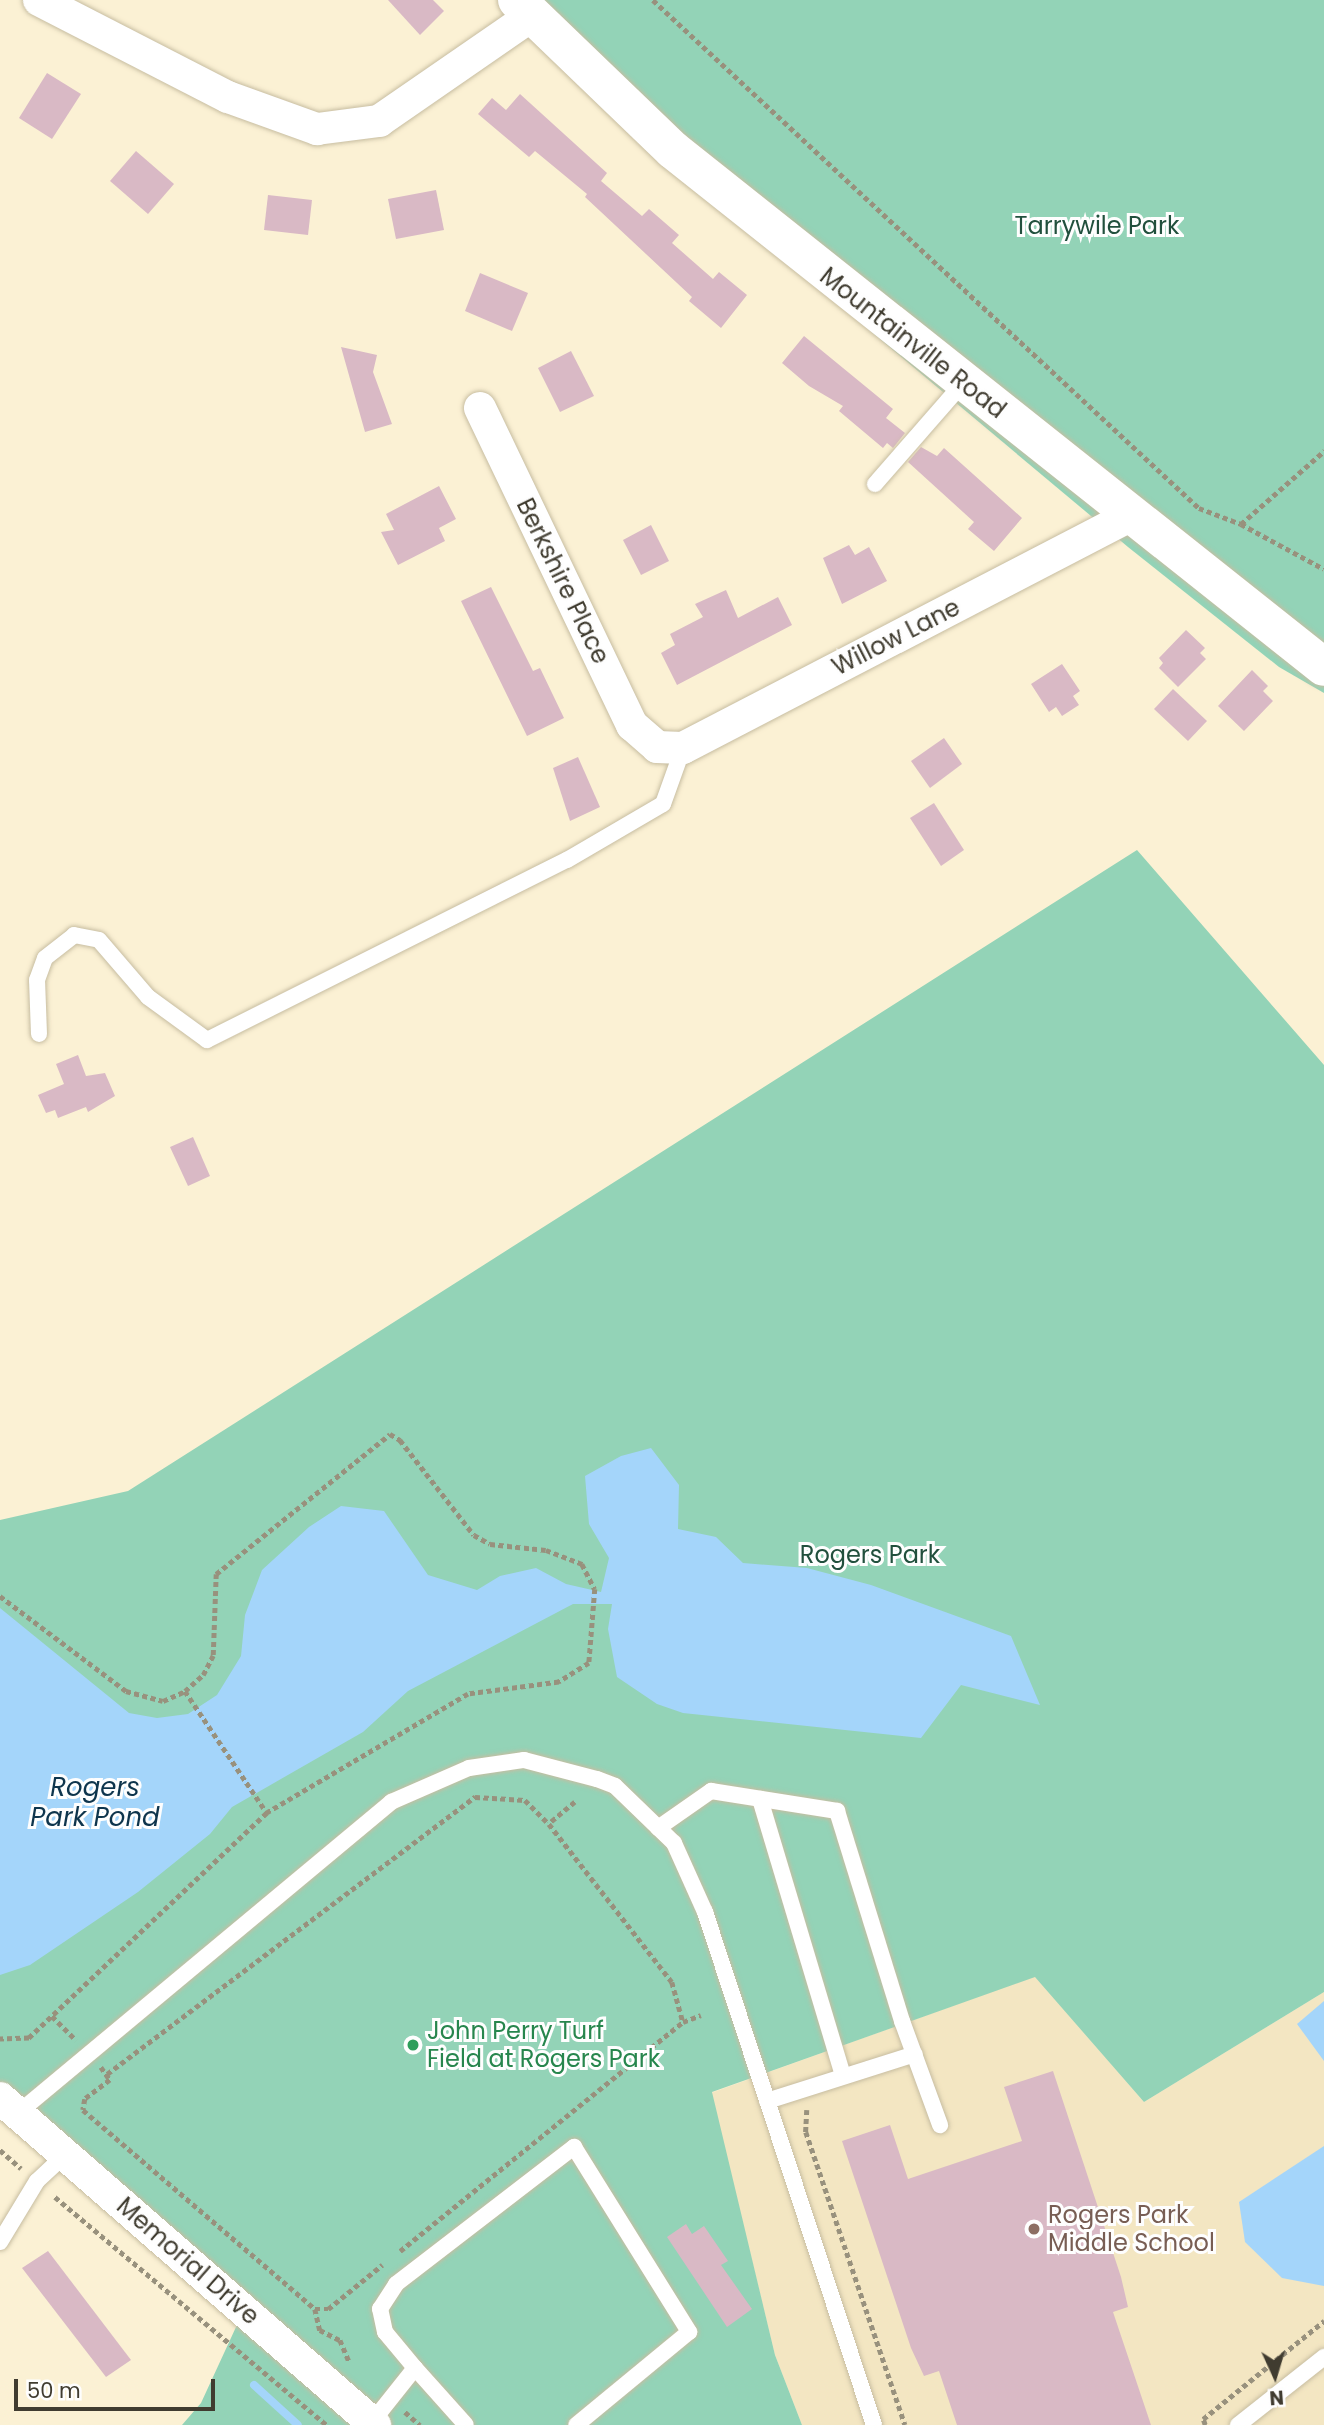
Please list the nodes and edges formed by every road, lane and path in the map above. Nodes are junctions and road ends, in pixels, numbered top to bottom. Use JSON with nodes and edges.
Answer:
{"nodes":[{"id":1,"x":653,"y":0,"type":"edge"},
{"id":2,"x":51,"y":3,"type":"edge"},
{"id":3,"x":524,"y":8,"type":"edge"},
{"id":4,"x":963,"y":383,"type":"junction"},
{"id":5,"x":480,"y":408,"type":"dead end"},
{"id":6,"x":1324,"y":452,"type":"edge"},
{"id":7,"x":875,"y":484,"type":"dead end"},
{"id":8,"x":1132,"y":515,"type":"junction"},
{"id":9,"x":1241,"y":524,"type":"junction"},
{"id":10,"x":1324,"y":569,"type":"edge"},
{"id":11,"x":1324,"y":667,"type":"edge"},
{"id":12,"x":670,"y":747,"type":"junction"},
{"id":13,"x":39,"y":1034,"type":"dead end"},
{"id":14,"x":0,"y":1596,"type":"edge"},
{"id":15,"x":185,"y":1691,"type":"junction"},
{"id":16,"x":760,"y":1799,"type":"junction"},
{"id":17,"x":576,"y":1802,"type":"dead end"},
{"id":18,"x":267,"y":1814,"type":"junction"},
{"id":19,"x":549,"y":1824,"type":"junction"},
{"id":20,"x":658,"y":1828,"type":"junction"},
{"id":21,"x":701,"y":2015,"type":"dead end"},
{"id":22,"x":683,"y":2022,"type":"junction"},
{"id":23,"x":0,"y":2039,"type":"edge"},
{"id":24,"x":915,"y":2054,"type":"junction"},
{"id":25,"x":843,"y":2076,"type":"junction"},
{"id":26,"x":767,"y":2101,"type":"junction"},
{"id":27,"x":9,"y":2106,"type":"edge"},
{"id":28,"x":807,"y":2106,"type":"dead end"},
{"id":29,"x":940,"y":2125,"type":"dead end"},
{"id":30,"x":0,"y":2151,"type":"edge"},
{"id":31,"x":65,"y":2155,"type":"junction"},
{"id":32,"x":21,"y":2168,"type":"dead end"},
{"id":33,"x":54,"y":2197,"type":"dead end"},
{"id":34,"x":0,"y":2242,"type":"edge"},
{"id":35,"x":315,"y":2309,"type":"junction"},
{"id":36,"x":1324,"y":2321,"type":"edge"},
{"id":37,"x":1324,"y":2357,"type":"edge"},
{"id":38,"x":354,"y":2366,"type":"dead end"},
{"id":39,"x":415,"y":2368,"type":"junction"},
{"id":40,"x":379,"y":2415,"type":"edge"},
{"id":41,"x":327,"y":2425,"type":"edge"},
{"id":42,"x":420,"y":2425,"type":"edge"},
{"id":43,"x":466,"y":2425,"type":"edge"},
{"id":44,"x":576,"y":2425,"type":"edge"},
{"id":45,"x":874,"y":2425,"type":"edge"},
{"id":46,"x":905,"y":2425,"type":"edge"},
{"id":47,"x":1205,"y":2425,"type":"edge"},
{"id":48,"x":1238,"y":2425,"type":"edge"}],
"edges":[{"from":1,"to":9,"type":"path"},
{"from":2,"to":3,"type":"street"},
{"from":3,"to":4,"type":"street","name":"Mountainville Road"},
{"from":4,"to":7,"type":"lane"},
{"from":4,"to":8,"type":"street","name":"Mountainville Road"},
{"from":5,"to":12,"type":"street","name":"Berkshire Place"},
{"from":6,"to":9,"type":"path"},
{"from":8,"to":11,"type":"street","name":"Mountainville Road"},
{"from":8,"to":12,"type":"street","name":"Willow Lane"},
{"from":9,"to":10,"type":"path"},
{"from":12,"to":13,"type":"lane"},
{"from":14,"to":15,"type":"path"},
{"from":15,"to":18,"type":"path"},
{"from":15,"to":18,"type":"path"},
{"from":16,"to":20,"type":"lane"},
{"from":16,"to":24,"type":"lane"},
{"from":16,"to":25,"type":"lane"},
{"from":17,"to":19,"type":"path"},
{"from":18,"to":23,"type":"path"},
{"from":19,"to":22,"type":"path"},
{"from":19,"to":35,"type":"path"},
{"from":20,"to":26,"type":"lane"},
{"from":20,"to":27,"type":"lane"},
{"from":21,"to":22,"type":"path"},
{"from":22,"to":35,"type":"path"},
{"from":24,"to":25,"type":"lane"},
{"from":24,"to":29,"type":"lane"},
{"from":25,"to":26,"type":"lane"},
{"from":26,"to":45,"type":"lane"},
{"from":27,"to":31,"type":"street","name":"Memorial Drive"},
{"from":28,"to":46,"type":"path"},
{"from":30,"to":32,"type":"path"},
{"from":31,"to":34,"type":"lane"},
{"from":31,"to":40,"type":"street","name":"Memorial Drive"},
{"from":33,"to":41,"type":"path"},
{"from":35,"to":38,"type":"path"},
{"from":36,"to":47,"type":"path"},
{"from":37,"to":48,"type":"lane"},
{"from":39,"to":40,"type":"lane"},
{"from":39,"to":43,"type":"lane"},
{"from":39,"to":44,"type":"lane"},
{"from":40,"to":42,"type":"path"}]}
